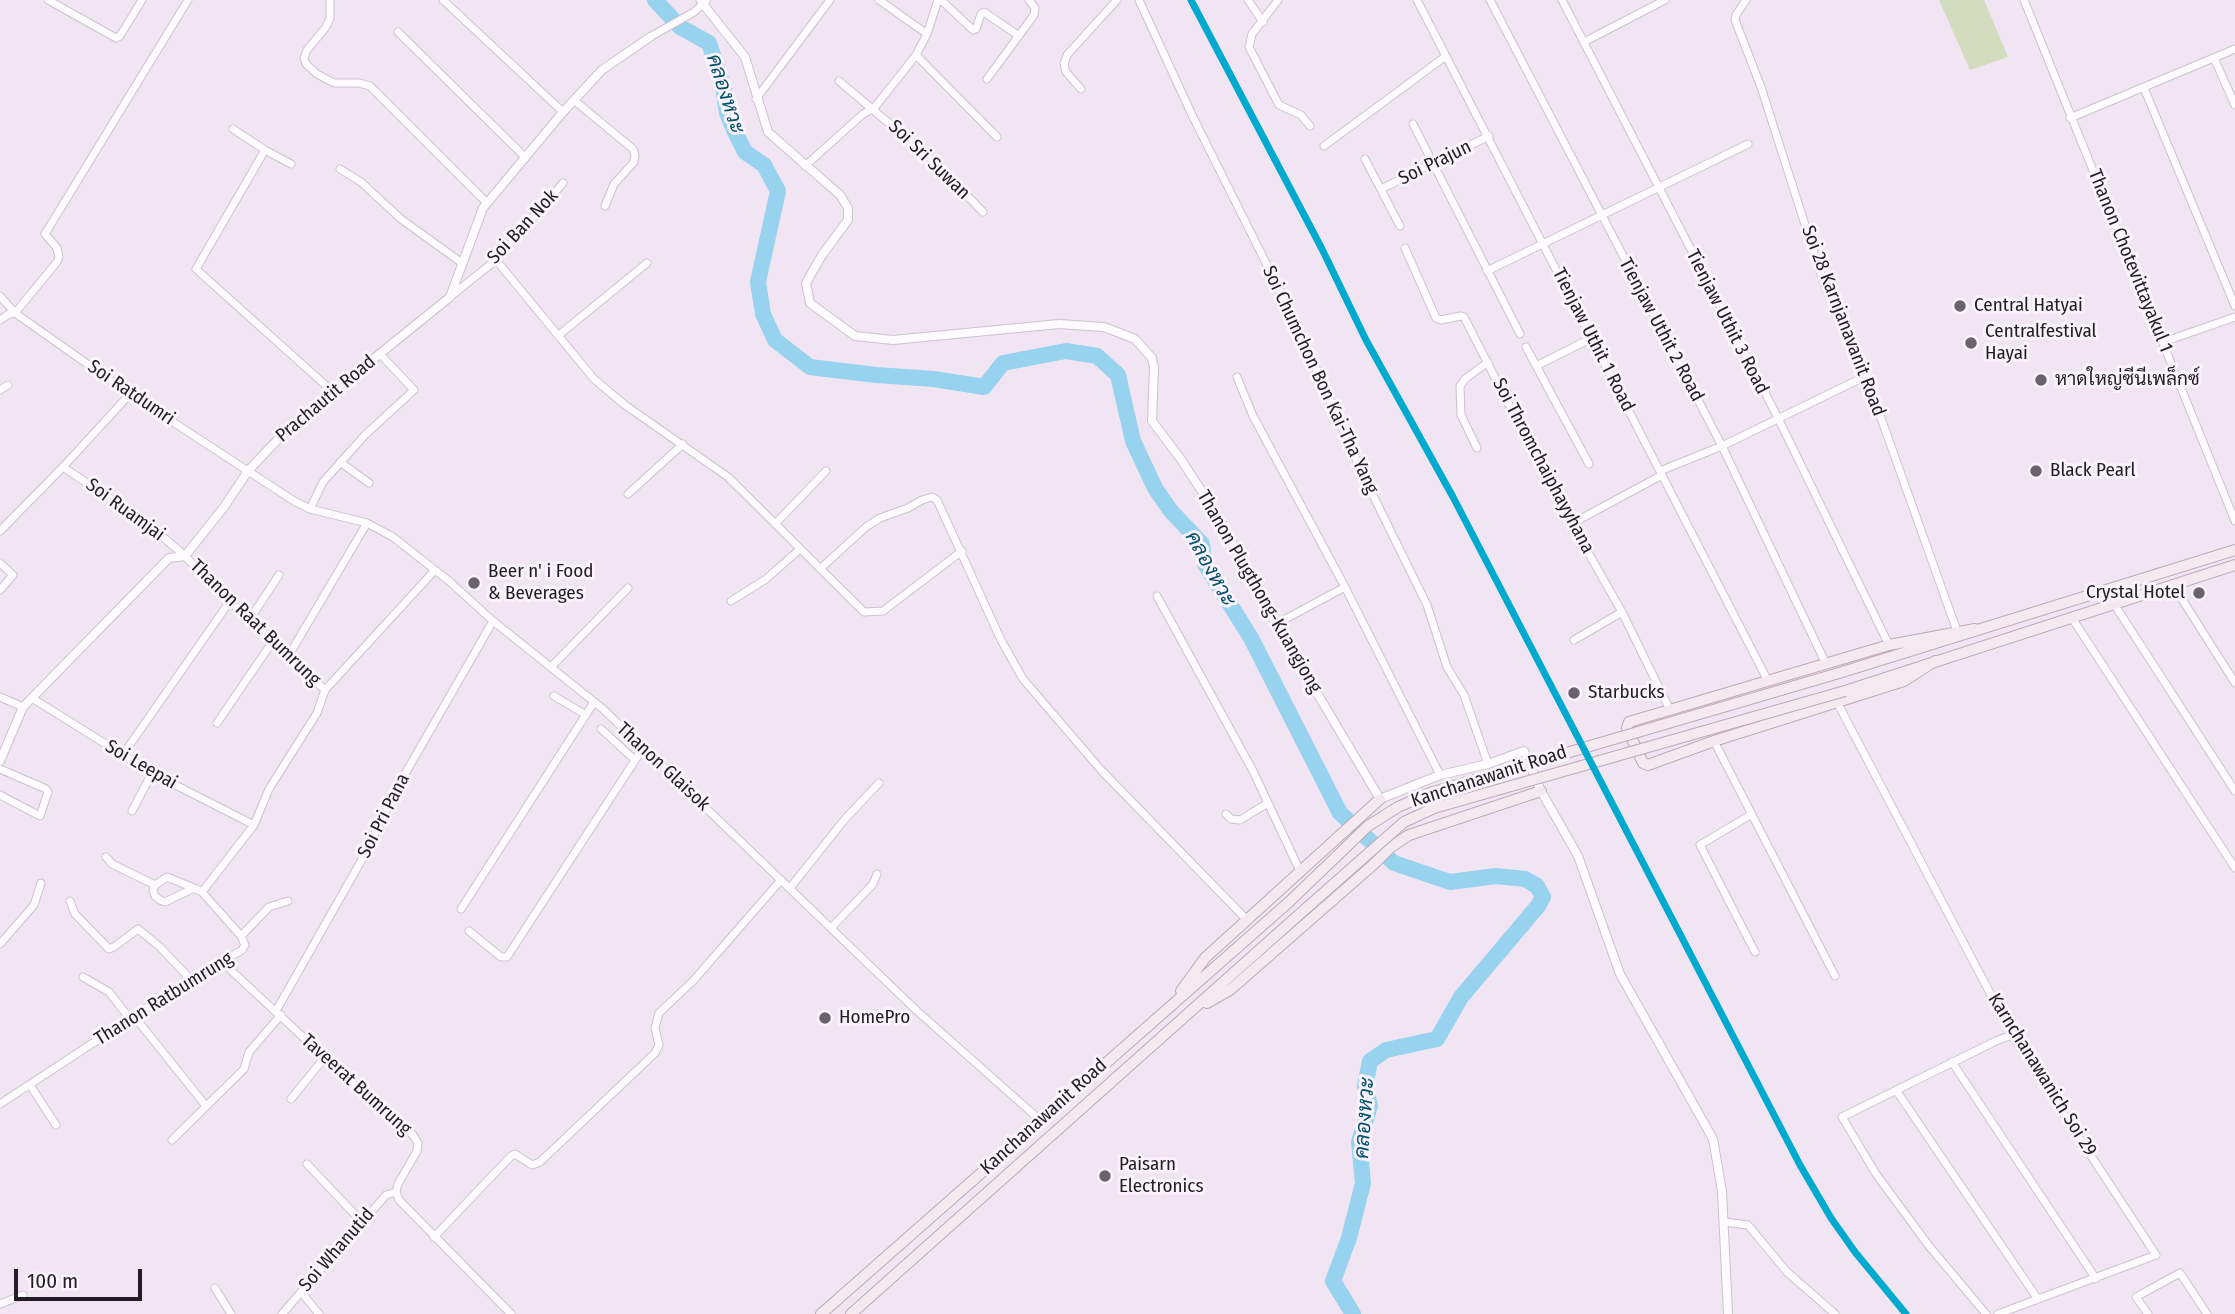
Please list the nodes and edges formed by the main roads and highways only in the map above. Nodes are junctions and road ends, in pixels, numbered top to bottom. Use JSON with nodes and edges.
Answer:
{"nodes":[{"id":1,"x":2235,"y":550,"type":"edge"},
{"id":2,"x":2233,"y":569,"type":"edge"},
{"id":3,"x":1975,"y":629,"type":"junction"},
{"id":4,"x":1935,"y":661,"type":"junction"},
{"id":5,"x":1541,"y":791,"type":"road end"},
{"id":6,"x":1380,"y":799,"type":"road end"},
{"id":7,"x":1171,"y":1004,"type":"junction"},
{"id":8,"x":1183,"y":1017,"type":"junction"},
{"id":9,"x":821,"y":1314,"type":"edge"},
{"id":10,"x":851,"y":1314,"type":"edge"}],
"edges":[{"from":1,"to":3,"type":"main road","name":"Kanchanawanit Road"},
{"from":2,"to":4,"type":"main road","name":"Kanchanawanit Road"},
{"from":3,"to":4,"type":"main road"},
{"from":3,"to":7,"type":"main road","name":"Kanchanawanit Road","bridge":true},
{"from":4,"to":8,"type":"main road","name":"Kanchanawanit Road","bridge":true},
{"from":5,"to":8,"type":"main road"},
{"from":6,"to":7,"type":"main road"},
{"from":7,"to":9,"type":"main road","name":"Kanchanawanit Road"},
{"from":8,"to":10,"type":"main road","name":"Kanchanawanit Road"}]}
